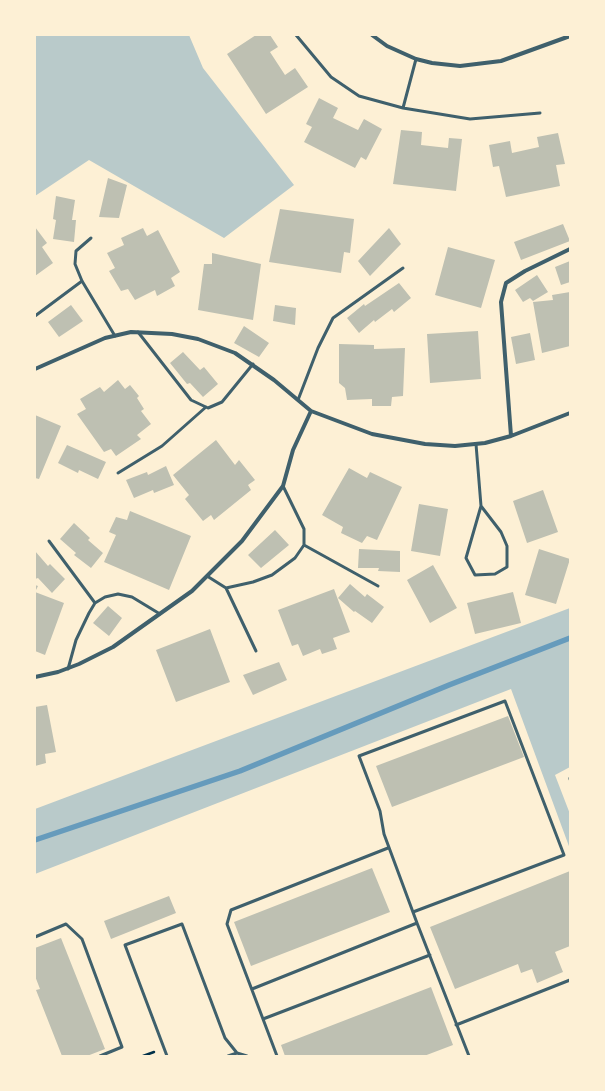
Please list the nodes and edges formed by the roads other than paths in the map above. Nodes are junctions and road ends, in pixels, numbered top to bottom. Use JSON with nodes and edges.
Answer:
{"nodes":[{"id":1,"x":296,"y":35,"type":"edge"},
{"id":2,"x":372,"y":35,"type":"edge"},
{"id":3,"x":570,"y":36,"type":"edge"},
{"id":4,"x":416,"y":59,"type":"junction"},
{"id":5,"x":403,"y":108,"type":"junction"},
{"id":6,"x":540,"y":113,"type":"dead end"},
{"id":7,"x":91,"y":238,"type":"dead end"},
{"id":8,"x":570,"y":249,"type":"edge"},
{"id":9,"x":403,"y":268,"type":"dead end"},
{"id":10,"x":82,"y":281,"type":"junction"},
{"id":11,"x":35,"y":316,"type":"edge"},
{"id":12,"x":138,"y":332,"type":"junction"},
{"id":13,"x":115,"y":336,"type":"junction"},
{"id":14,"x":253,"y":364,"type":"junction"},
{"id":15,"x":35,"y":369,"type":"edge"},
{"id":16,"x":298,"y":400,"type":"junction"},
{"id":17,"x":206,"y":407,"type":"junction"},
{"id":18,"x":311,"y":410,"type":"junction"},
{"id":19,"x":570,"y":413,"type":"edge"},
{"id":20,"x":511,"y":436,"type":"junction"},
{"id":21,"x":476,"y":444,"type":"junction"},
{"id":22,"x":118,"y":473,"type":"dead end"},
{"id":23,"x":283,"y":486,"type":"junction"},
{"id":24,"x":481,"y":506,"type":"junction"},
{"id":25,"x":49,"y":541,"type":"dead end"},
{"id":26,"x":304,"y":545,"type":"junction"},
{"id":27,"x":207,"y":576,"type":"junction"},
{"id":28,"x":378,"y":586,"type":"dead end"},
{"id":29,"x":226,"y":588,"type":"junction"},
{"id":30,"x":96,"y":603,"type":"junction"},
{"id":31,"x":160,"y":614,"type":"junction"},
{"id":32,"x":256,"y":650,"type":"dead end"},
{"id":33,"x":68,"y":669,"type":"junction"},
{"id":34,"x":35,"y":678,"type":"edge"},
{"id":35,"x":388,"y":848,"type":"junction"},
{"id":36,"x":413,"y":912,"type":"junction"},
{"id":37,"x":417,"y":923,"type":"junction"},
{"id":38,"x":35,"y":937,"type":"edge"},
{"id":39,"x":430,"y":955,"type":"junction"},
{"id":40,"x":570,"y":980,"type":"edge"},
{"id":41,"x":252,"y":989,"type":"junction"},
{"id":42,"x":263,"y":1019,"type":"junction"},
{"id":43,"x":456,"y":1025,"type":"junction"},
{"id":44,"x":237,"y":1053,"type":"junction"},
{"id":45,"x":100,"y":1056,"type":"edge"},
{"id":46,"x":167,"y":1056,"type":"edge"},
{"id":47,"x":228,"y":1056,"type":"edge"},
{"id":48,"x":247,"y":1056,"type":"edge"},
{"id":49,"x":277,"y":1056,"type":"edge"},
{"id":50,"x":469,"y":1056,"type":"edge"}],
"edges":[{"from":1,"to":5,"type":"lane"},
{"from":2,"to":4,"type":"street"},
{"from":3,"to":4,"type":"street"},
{"from":4,"to":5,"type":"lane"},
{"from":5,"to":6,"type":"lane"},
{"from":7,"to":10,"type":"lane"},
{"from":8,"to":20,"type":"street"},
{"from":9,"to":16,"type":"lane"},
{"from":10,"to":11,"type":"lane"},
{"from":10,"to":13,"type":"lane"},
{"from":12,"to":13,"type":"street"},
{"from":12,"to":14,"type":"street"},
{"from":12,"to":17,"type":"lane"},
{"from":13,"to":15,"type":"street"},
{"from":14,"to":16,"type":"street"},
{"from":14,"to":17,"type":"lane"},
{"from":16,"to":18,"type":"street"},
{"from":17,"to":22,"type":"lane"},
{"from":18,"to":21,"type":"street"},
{"from":18,"to":23,"type":"street"},
{"from":19,"to":20,"type":"street"},
{"from":20,"to":21,"type":"street"},
{"from":21,"to":24,"type":"lane"},
{"from":23,"to":26,"type":"lane"},
{"from":23,"to":27,"type":"street"},
{"from":24,"to":24,"type":"lane"},
{"from":25,"to":30,"type":"lane"},
{"from":26,"to":28,"type":"lane"},
{"from":26,"to":29,"type":"lane"},
{"from":27,"to":29,"type":"lane"},
{"from":27,"to":31,"type":"street"},
{"from":29,"to":32,"type":"lane"},
{"from":30,"to":31,"type":"lane"},
{"from":30,"to":33,"type":"lane"},
{"from":31,"to":33,"type":"street"},
{"from":33,"to":34,"type":"street"},
{"from":35,"to":36,"type":"lane"},
{"from":35,"to":36,"type":"lane"},
{"from":35,"to":41,"type":"lane"},
{"from":36,"to":37,"type":"lane"},
{"from":37,"to":39,"type":"lane"},
{"from":37,"to":41,"type":"lane"},
{"from":38,"to":45,"type":"lane"},
{"from":39,"to":42,"type":"lane"},
{"from":39,"to":43,"type":"lane"},
{"from":40,"to":43,"type":"lane"},
{"from":41,"to":42,"type":"lane"},
{"from":42,"to":49,"type":"lane"},
{"from":43,"to":50,"type":"lane"},
{"from":44,"to":46,"type":"lane"},
{"from":44,"to":47,"type":"lane"},
{"from":44,"to":48,"type":"lane"}]}
